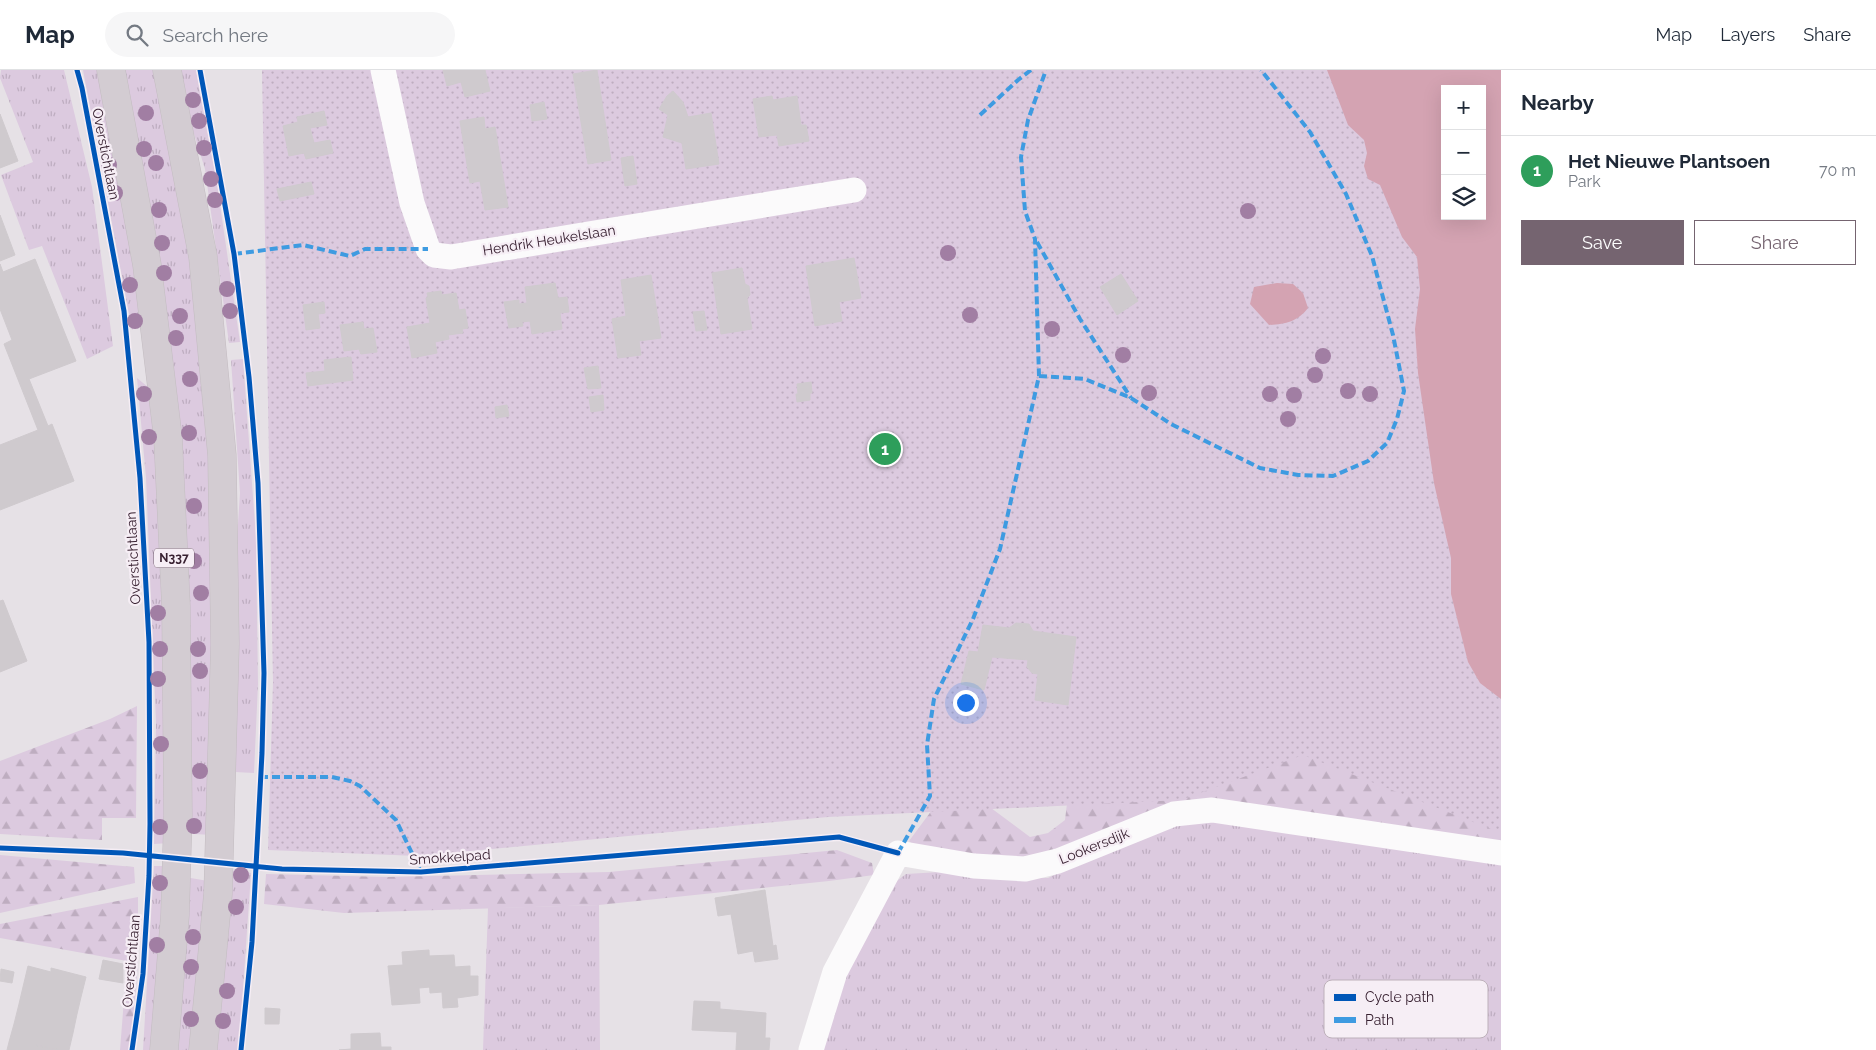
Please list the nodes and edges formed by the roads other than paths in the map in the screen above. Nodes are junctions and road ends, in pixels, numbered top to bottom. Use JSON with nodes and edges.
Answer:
{"nodes":[{"id":1,"x":111,"y":70,"type":"edge"},
{"id":2,"x":167,"y":70,"type":"edge"},
{"id":3,"x":382,"y":70,"type":"edge"},
{"id":4,"x":854,"y":190,"type":"dead end"},
{"id":5,"x":1501,"y":853,"type":"edge"},
{"id":6,"x":164,"y":1050,"type":"edge"},
{"id":7,"x":203,"y":1050,"type":"edge"},
{"id":8,"x":811,"y":1050,"type":"edge"}],
"edges":[{"from":1,"to":6,"type":"main road","name":"Overstichtlaan","number":"N337"},
{"from":2,"to":7,"type":"main road"},
{"from":3,"to":4,"type":"street","name":"Hendrik Heukelslaan"},
{"from":5,"to":8,"type":"street","name":"Lookersdijk"}]}
